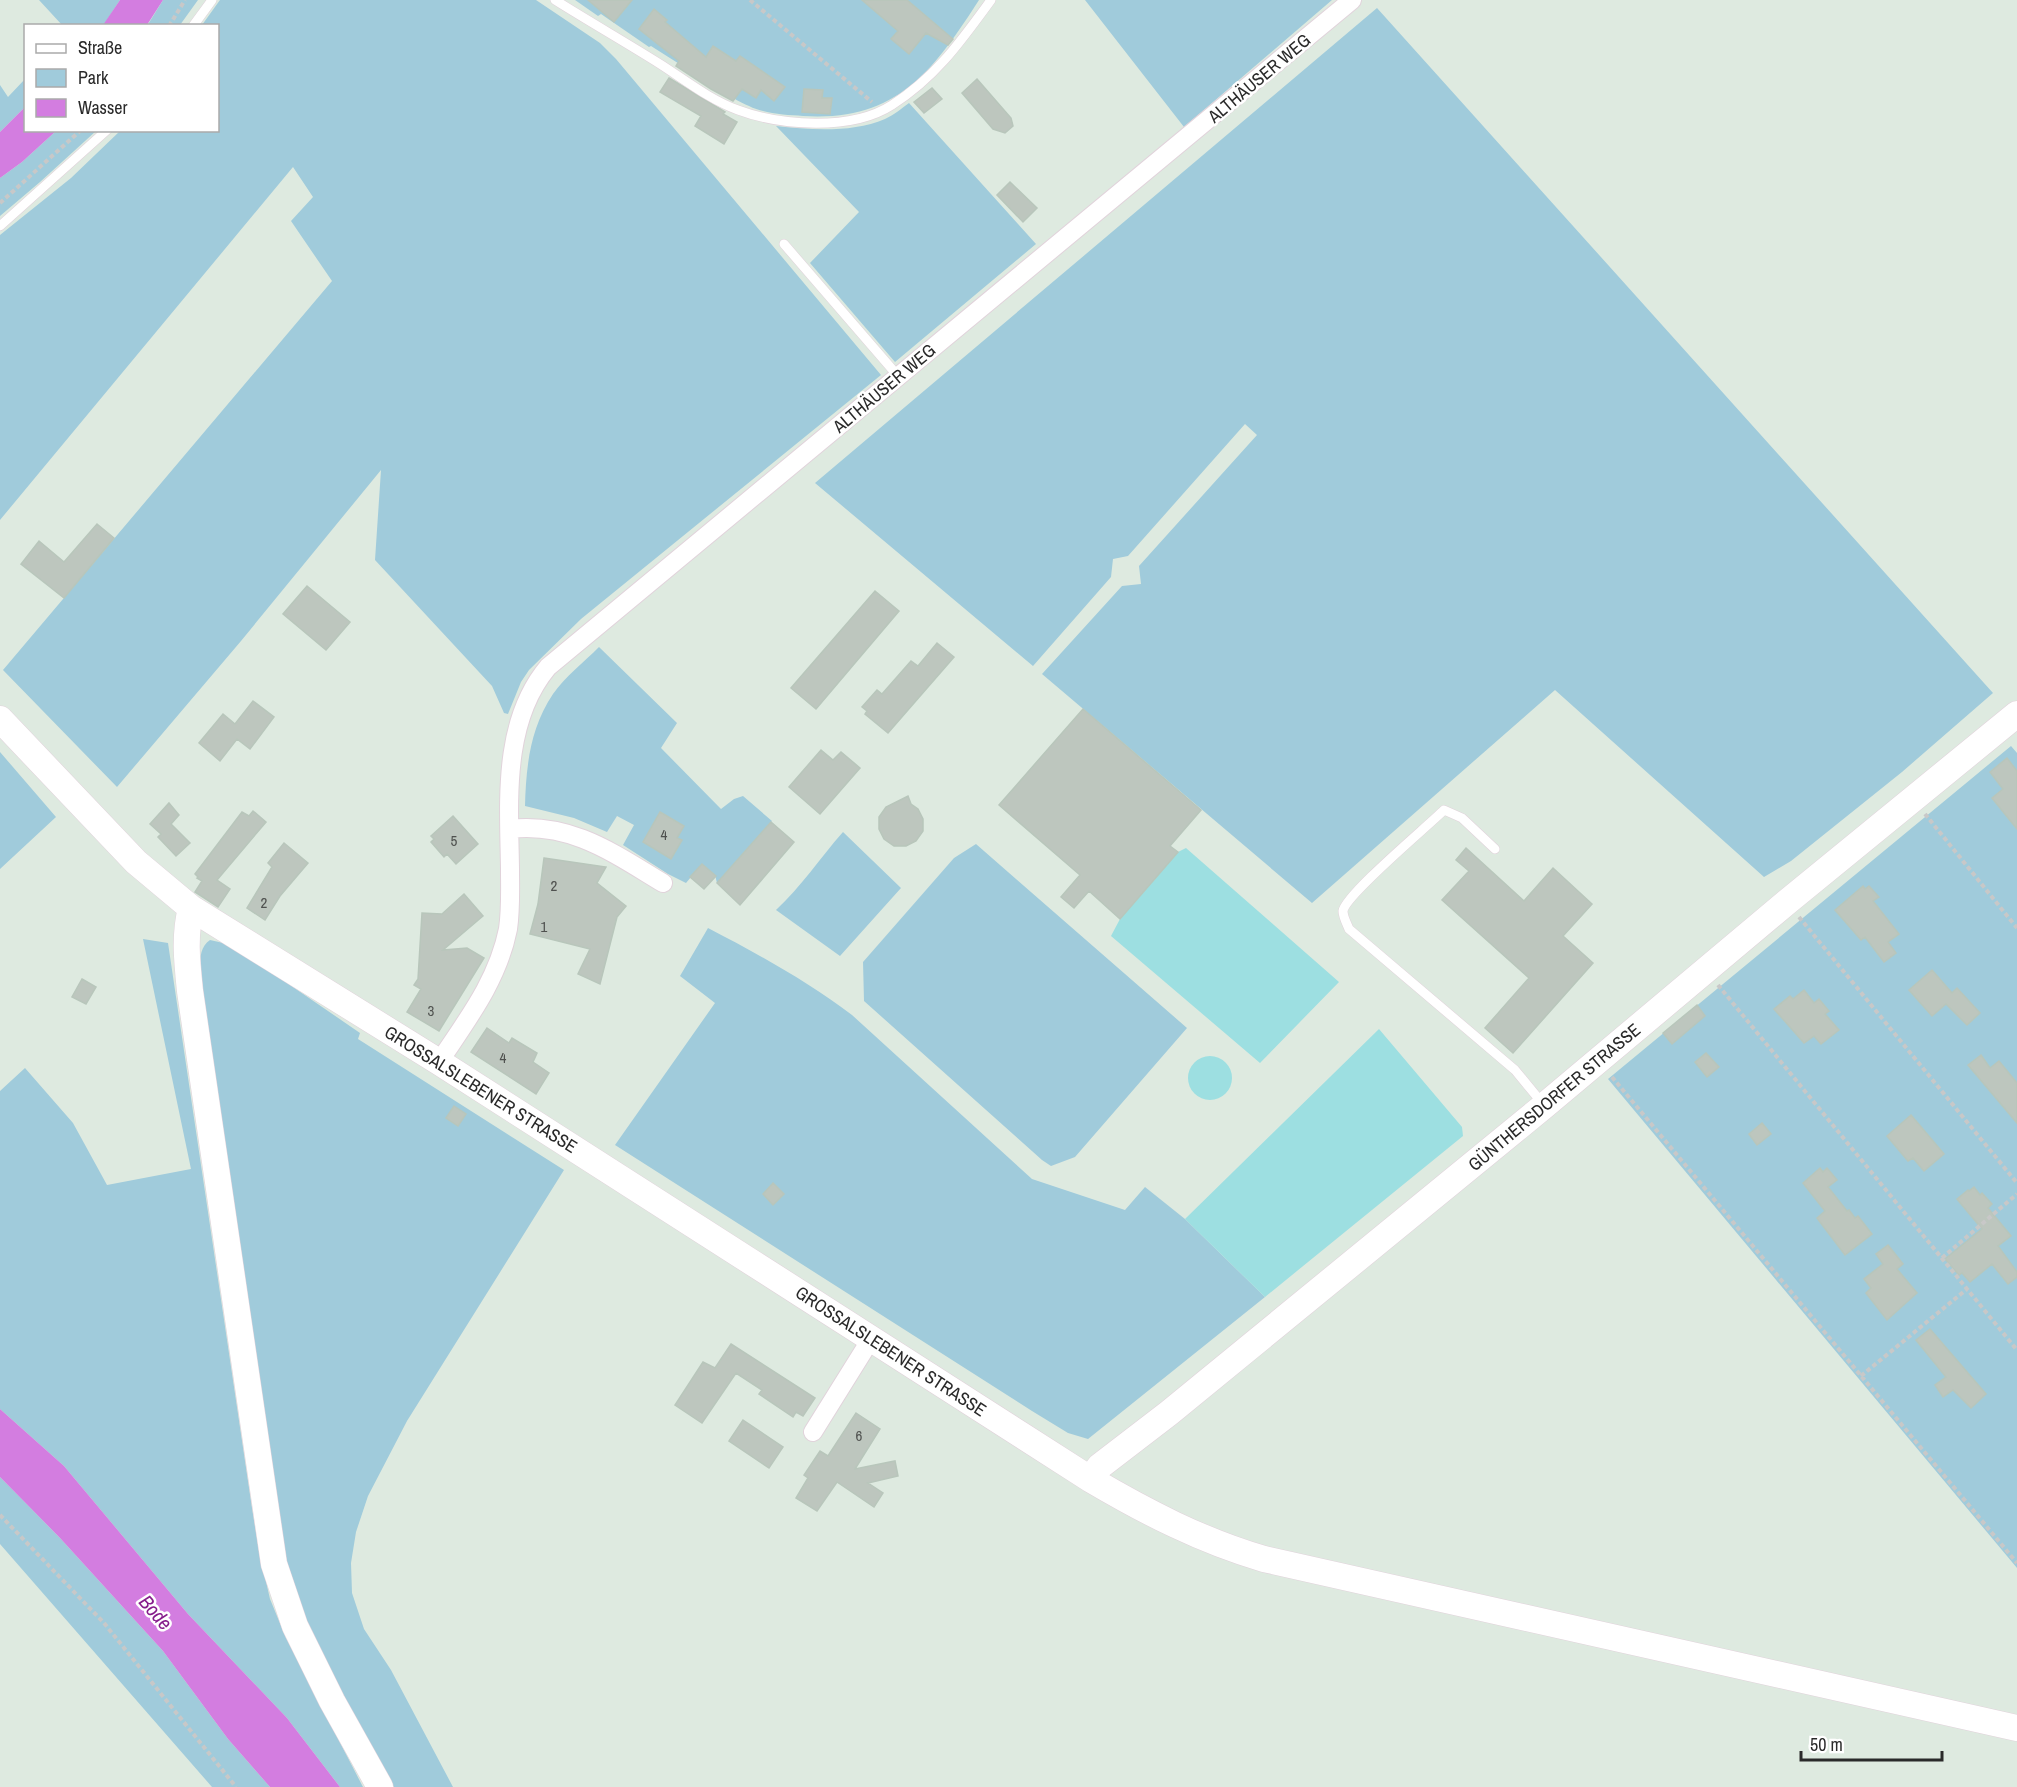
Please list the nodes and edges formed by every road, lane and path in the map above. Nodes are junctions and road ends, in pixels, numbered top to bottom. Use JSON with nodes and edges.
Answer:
{"nodes":[{"id":1,"x":185,"y":0,"type":"edge"},
{"id":2,"x":212,"y":0,"type":"edge"},
{"id":3,"x":555,"y":0,"type":"edge"},
{"id":4,"x":750,"y":0,"type":"edge"},
{"id":5,"x":991,"y":0,"type":"edge"},
{"id":6,"x":1352,"y":0,"type":"edge"},
{"id":7,"x":170,"y":24,"type":"edge"},
{"id":8,"x":194,"y":24,"type":"edge"},
{"id":9,"x":881,"y":112,"type":"junction"},
{"id":10,"x":79,"y":132,"type":"edge"},
{"id":11,"x":105,"y":132,"type":"edge"},
{"id":12,"x":0,"y":204,"type":"edge"},
{"id":13,"x":0,"y":226,"type":"edge"},
{"id":14,"x":784,"y":244,"type":"dead end"},
{"id":15,"x":898,"y":376,"type":"junction"},
{"id":16,"x":2017,"y":714,"type":"edge"},
{"id":17,"x":0,"y":718,"type":"edge"},
{"id":18,"x":1913,"y":800,"type":"junction"},
{"id":19,"x":510,"y":829,"type":"junction"},
{"id":20,"x":1495,"y":849,"type":"dead end"},
{"id":21,"x":663,"y":883,"type":"dead end"},
{"id":22,"x":1787,"y":902,"type":"junction"},
{"id":23,"x":191,"y":908,"type":"junction"},
{"id":24,"x":2017,"y":928,"type":"edge"},
{"id":25,"x":1707,"y":970,"type":"junction"},
{"id":26,"x":1598,"y":1061,"type":"junction"},
{"id":27,"x":439,"y":1062,"type":"junction"},
{"id":28,"x":1545,"y":1106,"type":"junction"},
{"id":29,"x":2017,"y":1183,"type":"edge"},
{"id":30,"x":2017,"y":1194,"type":"edge"},
{"id":31,"x":1942,"y":1258,"type":"junction"},
{"id":32,"x":1967,"y":1289,"type":"junction"},
{"id":33,"x":871,"y":1339,"type":"junction"},
{"id":34,"x":2017,"y":1350,"type":"edge"},
{"id":35,"x":1861,"y":1376,"type":"junction"},
{"id":36,"x":813,"y":1432,"type":"dead end"},
{"id":37,"x":1090,"y":1479,"type":"junction"},
{"id":38,"x":0,"y":1515,"type":"edge"},
{"id":39,"x":2017,"y":1563,"type":"edge"},
{"id":40,"x":2017,"y":1728,"type":"edge"},
{"id":41,"x":236,"y":1787,"type":"edge"},
{"id":42,"x":380,"y":1787,"type":"edge"}],
"edges":[{"from":1,"to":7,"type":"path"},
{"from":2,"to":8,"type":"lane"},
{"from":3,"to":9,"type":"lane"},
{"from":4,"to":9,"type":"path"},
{"from":5,"to":9,"type":"lane"},
{"from":6,"to":15,"type":"street","name":"ALTHÄUSER WEG"},
{"from":10,"to":12,"type":"path"},
{"from":11,"to":13,"type":"lane"},
{"from":14,"to":15,"type":"lane"},
{"from":15,"to":19,"type":"street","name":"ALTHÄUSER WEG"},
{"from":16,"to":18,"type":"main road","name":"GÜNTHERSDORFER STRASSE"},
{"from":17,"to":23,"type":"main road","name":"GROSSALSLEBENER STRASSE"},
{"from":18,"to":22,"type":"main road","name":"GÜNTHERSDORFER STRASSE"},
{"from":18,"to":24,"type":"path"},
{"from":19,"to":21,"type":"street"},
{"from":19,"to":27,"type":"street","name":"ALTHÄUSER WEG"},
{"from":20,"to":28,"type":"lane"},
{"from":22,"to":25,"type":"main road","name":"GÜNTHERSDORFER STRASSE"},
{"from":22,"to":29,"type":"path"},
{"from":23,"to":27,"type":"main road","name":"GROSSALSLEBENER STRASSE"},
{"from":23,"to":42,"type":"main road"},
{"from":25,"to":26,"type":"main road","name":"GÜNTHERSDORFER STRASSE"},
{"from":25,"to":31,"type":"path"},
{"from":26,"to":28,"type":"main road","name":"GÜNTHERSDORFER STRASSE"},
{"from":26,"to":35,"type":"path"},
{"from":27,"to":33,"type":"main road","name":"GROSSALSLEBENER STRASSE"},
{"from":28,"to":37,"type":"main road","name":"GÜNTHERSDORFER STRASSE"},
{"from":30,"to":31,"type":"path"},
{"from":31,"to":32,"type":"path"},
{"from":32,"to":34,"type":"path"},
{"from":32,"to":35,"type":"path"},
{"from":33,"to":36,"type":"street"},
{"from":33,"to":37,"type":"main road","name":"GROSSALSLEBENER STRASSE"},
{"from":35,"to":39,"type":"path"},
{"from":37,"to":40,"type":"main road","name":"GROSSALSLEBENER STRASSE"},
{"from":38,"to":41,"type":"path"}]}
